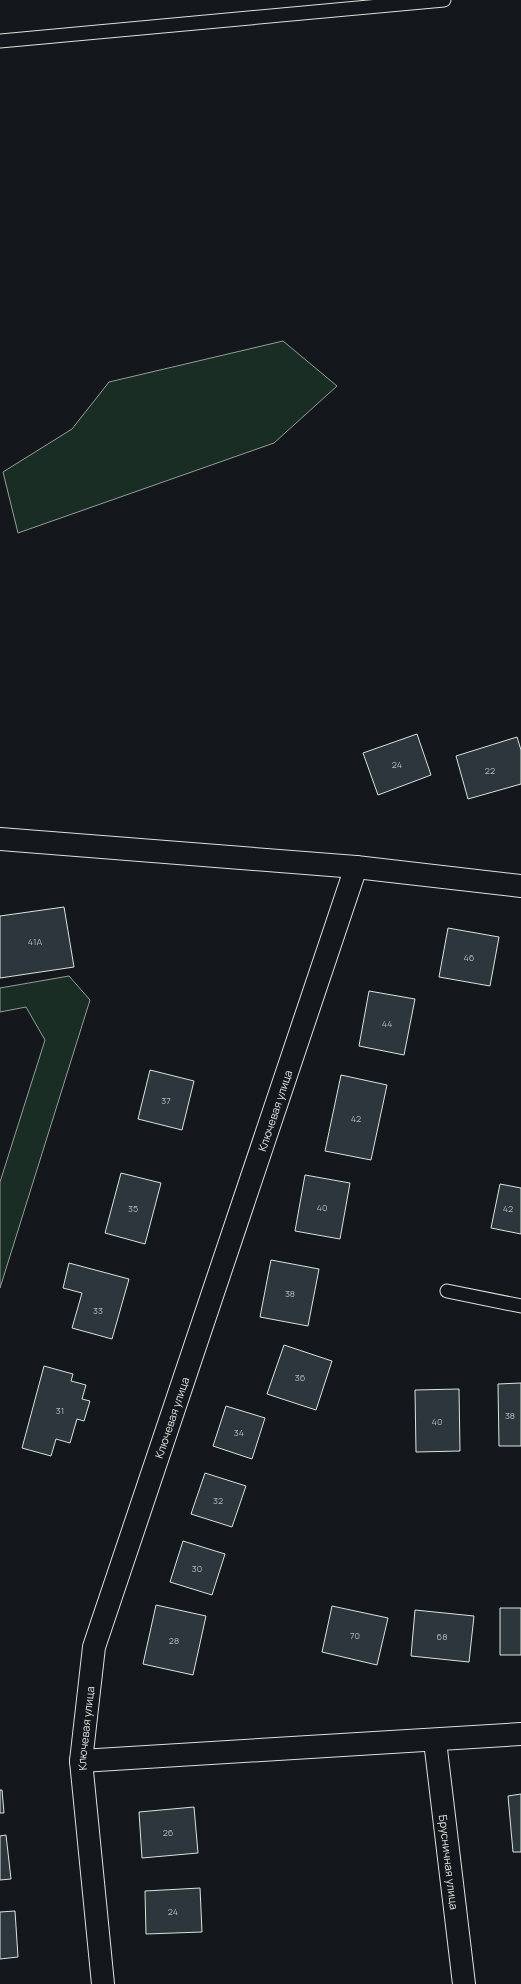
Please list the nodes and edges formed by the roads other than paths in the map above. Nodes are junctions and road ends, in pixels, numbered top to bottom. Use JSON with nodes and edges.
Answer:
{"nodes":[{"id":1,"x":444,"y":0,"type":"edge"},
{"id":2,"x":0,"y":41,"type":"edge"},
{"id":3,"x":0,"y":838,"type":"edge"},
{"id":4,"x":356,"y":867,"type":"junction"},
{"id":5,"x":521,"y":886,"type":"edge"},
{"id":6,"x":447,"y":1291,"type":"dead end"},
{"id":7,"x":521,"y":1306,"type":"edge"},
{"id":8,"x":521,"y":1734,"type":"edge"},
{"id":9,"x":435,"y":1741,"type":"junction"},
{"id":10,"x":80,"y":1761,"type":"junction"},
{"id":11,"x":103,"y":1984,"type":"edge"},
{"id":12,"x":464,"y":1984,"type":"edge"}],
"edges":[{"from":1,"to":2,"type":"lane"},
{"from":3,"to":4,"type":"street"},
{"from":4,"to":5,"type":"street"},
{"from":4,"to":10,"type":"street","name":"Ключевая улица"},
{"from":6,"to":7,"type":"lane"},
{"from":8,"to":9,"type":"street"},
{"from":9,"to":10,"type":"street"},
{"from":9,"to":12,"type":"street","name":"Брусничная улица"},
{"from":10,"to":11,"type":"street","name":"Ключевая улица"}]}
